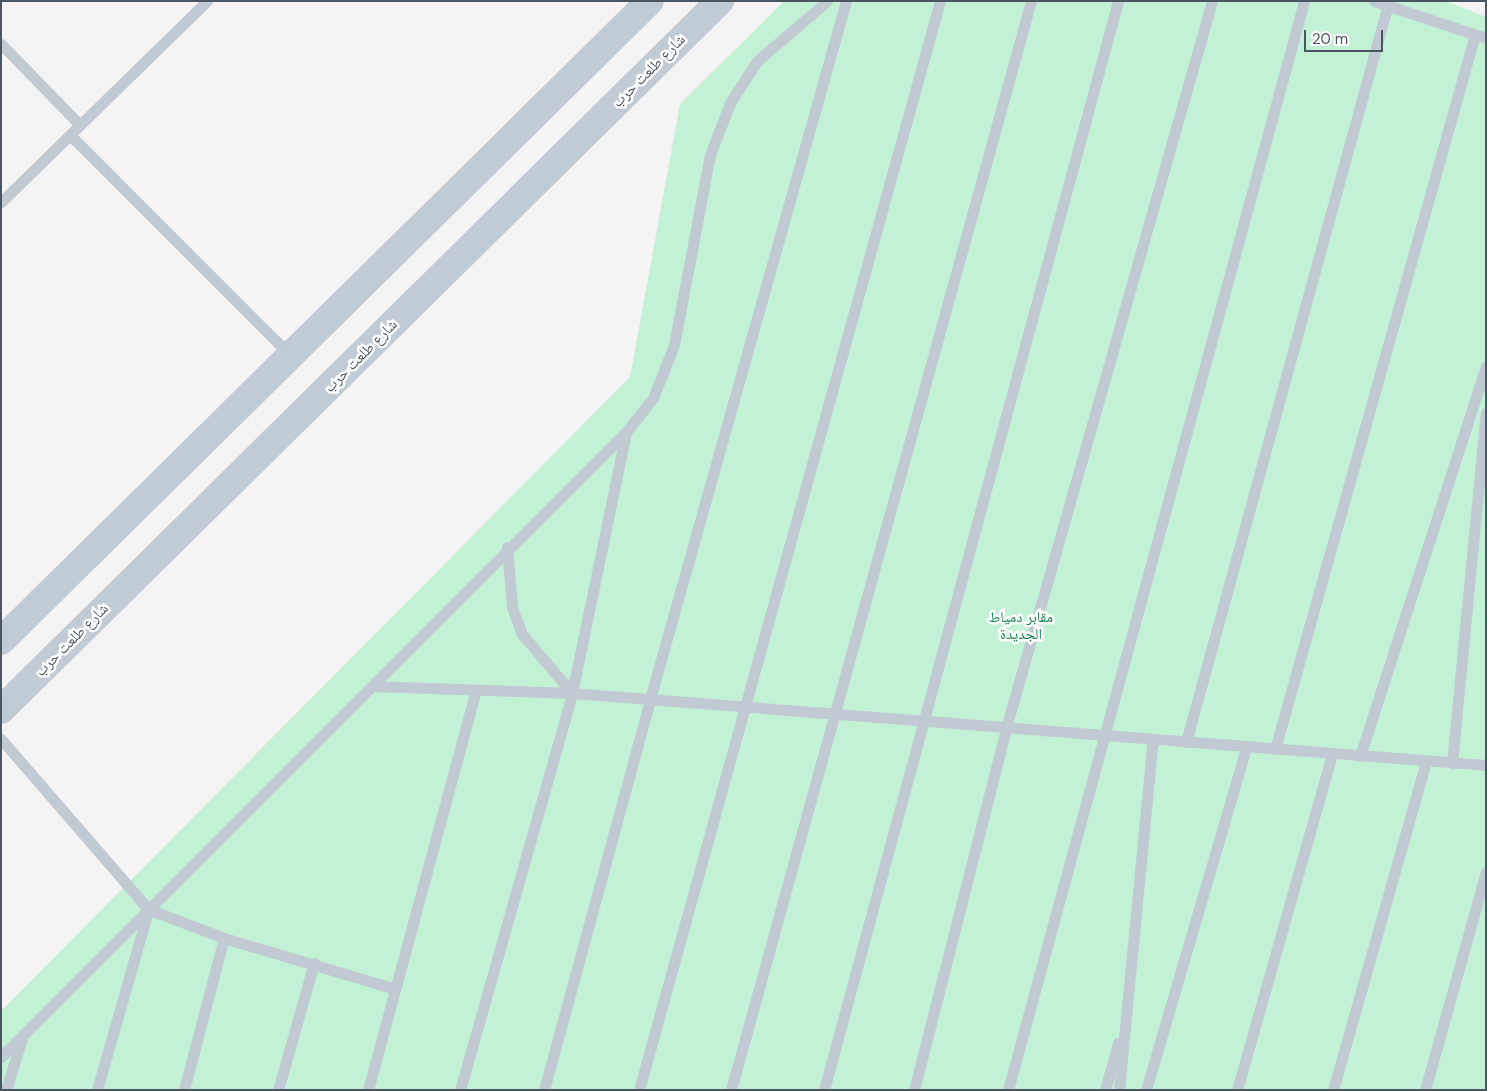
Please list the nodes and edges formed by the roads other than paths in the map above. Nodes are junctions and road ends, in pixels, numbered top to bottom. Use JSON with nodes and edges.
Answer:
{"nodes":[{"id":1,"x":207,"y":1,"type":"edge"},
{"id":2,"x":650,"y":1,"type":"edge"},
{"id":3,"x":720,"y":1,"type":"edge"},
{"id":4,"x":827,"y":1,"type":"edge"},
{"id":5,"x":846,"y":1,"type":"edge"},
{"id":6,"x":940,"y":1,"type":"edge"},
{"id":7,"x":1031,"y":1,"type":"edge"},
{"id":8,"x":1118,"y":1,"type":"edge"},
{"id":9,"x":1212,"y":1,"type":"edge"},
{"id":10,"x":1304,"y":1,"type":"edge"},
{"id":11,"x":1374,"y":1,"type":"edge"},
{"id":12,"x":1388,"y":4,"type":"junction"},
{"id":13,"x":1480,"y":36,"type":"edge"},
{"id":14,"x":1,"y":44,"type":"edge"},
{"id":15,"x":80,"y":125,"type":"junction"},
{"id":16,"x":70,"y":135,"type":"junction"},
{"id":17,"x":1,"y":202,"type":"edge"},
{"id":18,"x":289,"y":354,"type":"junction"},
{"id":19,"x":1486,"y":366,"type":"edge"},
{"id":20,"x":1486,"y":413,"type":"edge"},
{"id":21,"x":626,"y":432,"type":"junction"},
{"id":22,"x":1486,"y":464,"type":"edge"},
{"id":23,"x":1478,"y":488,"type":"junction"},
{"id":24,"x":507,"y":547,"type":"junction"},
{"id":25,"x":1,"y":641,"type":"edge"},
{"id":26,"x":372,"y":686,"type":"junction"},
{"id":27,"x":476,"y":690,"type":"junction"},
{"id":28,"x":572,"y":693,"type":"junction"},
{"id":29,"x":650,"y":699,"type":"junction"},
{"id":30,"x":744,"y":706,"type":"junction"},
{"id":31,"x":1,"y":710,"type":"edge"},
{"id":32,"x":832,"y":714,"type":"junction"},
{"id":33,"x":922,"y":721,"type":"junction"},
{"id":34,"x":1006,"y":728,"type":"junction"},
{"id":35,"x":1104,"y":736,"type":"junction"},
{"id":36,"x":1,"y":738,"type":"edge"},
{"id":37,"x":1153,"y":740,"type":"junction"},
{"id":38,"x":1186,"y":742,"type":"junction"},
{"id":39,"x":1246,"y":747,"type":"junction"},
{"id":40,"x":1275,"y":749,"type":"junction"},
{"id":41,"x":1332,"y":754,"type":"junction"},
{"id":42,"x":1360,"y":756,"type":"junction"},
{"id":43,"x":1426,"y":761,"type":"junction"},
{"id":44,"x":1452,"y":763,"type":"junction"},
{"id":45,"x":1486,"y":765,"type":"edge"},
{"id":46,"x":1486,"y":872,"type":"edge"},
{"id":47,"x":148,"y":909,"type":"junction"},
{"id":48,"x":224,"y":938,"type":"junction"},
{"id":49,"x":314,"y":963,"type":"junction"},
{"id":50,"x":395,"y":989,"type":"junction"},
{"id":51,"x":1126,"y":1017,"type":"junction"},
{"id":52,"x":22,"y":1036,"type":"junction"},
{"id":53,"x":1,"y":1057,"type":"edge"},
{"id":54,"x":6,"y":1090,"type":"edge"},
{"id":55,"x":97,"y":1090,"type":"edge"},
{"id":56,"x":184,"y":1090,"type":"edge"},
{"id":57,"x":278,"y":1090,"type":"edge"},
{"id":58,"x":368,"y":1090,"type":"edge"},
{"id":59,"x":460,"y":1090,"type":"edge"},
{"id":60,"x":544,"y":1090,"type":"edge"},
{"id":61,"x":639,"y":1090,"type":"edge"},
{"id":62,"x":731,"y":1090,"type":"edge"},
{"id":63,"x":824,"y":1090,"type":"edge"},
{"id":64,"x":914,"y":1090,"type":"edge"},
{"id":65,"x":1008,"y":1090,"type":"edge"},
{"id":66,"x":1105,"y":1090,"type":"edge"},
{"id":67,"x":1119,"y":1090,"type":"edge"},
{"id":68,"x":1146,"y":1090,"type":"edge"},
{"id":69,"x":1237,"y":1090,"type":"edge"},
{"id":70,"x":1333,"y":1090,"type":"edge"},
{"id":71,"x":1425,"y":1090,"type":"edge"}],
"edges":[{"from":1,"to":15,"type":"lane"},
{"from":2,"to":18,"type":"main road"},
{"from":3,"to":31,"type":"main road","name":"شارع طلعت حرب"},
{"from":4,"to":21,"type":"lane"},
{"from":5,"to":29,"type":"lane"},
{"from":6,"to":30,"type":"lane"},
{"from":7,"to":32,"type":"lane"},
{"from":8,"to":33,"type":"lane"},
{"from":9,"to":34,"type":"lane"},
{"from":10,"to":35,"type":"lane"},
{"from":11,"to":12,"type":"lane"},
{"from":12,"to":13,"type":"lane"},
{"from":12,"to":38,"type":"lane"},
{"from":13,"to":40,"type":"lane"},
{"from":14,"to":15,"type":"lane"},
{"from":15,"to":16,"type":"lane"},
{"from":16,"to":17,"type":"lane"},
{"from":16,"to":18,"type":"lane"},
{"from":18,"to":25,"type":"main road"},
{"from":19,"to":42,"type":"lane"},
{"from":20,"to":23,"type":"lane"},
{"from":21,"to":24,"type":"lane"},
{"from":21,"to":28,"type":"lane"},
{"from":22,"to":23,"type":"lane"},
{"from":23,"to":44,"type":"lane"},
{"from":24,"to":26,"type":"lane"},
{"from":24,"to":28,"type":"lane"},
{"from":26,"to":27,"type":"lane"},
{"from":26,"to":47,"type":"lane"},
{"from":27,"to":28,"type":"lane"},
{"from":27,"to":50,"type":"lane"},
{"from":28,"to":29,"type":"lane"},
{"from":28,"to":59,"type":"lane"},
{"from":29,"to":30,"type":"lane"},
{"from":29,"to":60,"type":"lane"},
{"from":30,"to":32,"type":"lane"},
{"from":30,"to":61,"type":"lane"},
{"from":32,"to":33,"type":"lane"},
{"from":32,"to":62,"type":"lane"},
{"from":33,"to":34,"type":"lane"},
{"from":33,"to":63,"type":"lane"},
{"from":34,"to":35,"type":"lane"},
{"from":34,"to":64,"type":"lane"},
{"from":35,"to":37,"type":"lane"},
{"from":35,"to":65,"type":"lane"},
{"from":36,"to":47,"type":"lane"},
{"from":37,"to":38,"type":"lane"},
{"from":37,"to":51,"type":"lane"},
{"from":38,"to":39,"type":"lane"},
{"from":39,"to":40,"type":"lane"},
{"from":39,"to":68,"type":"lane"},
{"from":40,"to":41,"type":"lane"},
{"from":41,"to":42,"type":"lane"},
{"from":41,"to":69,"type":"lane"},
{"from":42,"to":43,"type":"lane"},
{"from":43,"to":44,"type":"lane"},
{"from":43,"to":70,"type":"lane"},
{"from":44,"to":45,"type":"lane"},
{"from":46,"to":71,"type":"lane"},
{"from":47,"to":48,"type":"lane"},
{"from":47,"to":52,"type":"lane"},
{"from":47,"to":55,"type":"lane"},
{"from":48,"to":49,"type":"lane"},
{"from":48,"to":56,"type":"lane"},
{"from":49,"to":50,"type":"lane"},
{"from":49,"to":57,"type":"lane"},
{"from":50,"to":58,"type":"lane"},
{"from":51,"to":66,"type":"lane"},
{"from":51,"to":67,"type":"lane"},
{"from":52,"to":53,"type":"lane"},
{"from":52,"to":54,"type":"lane"}]}
